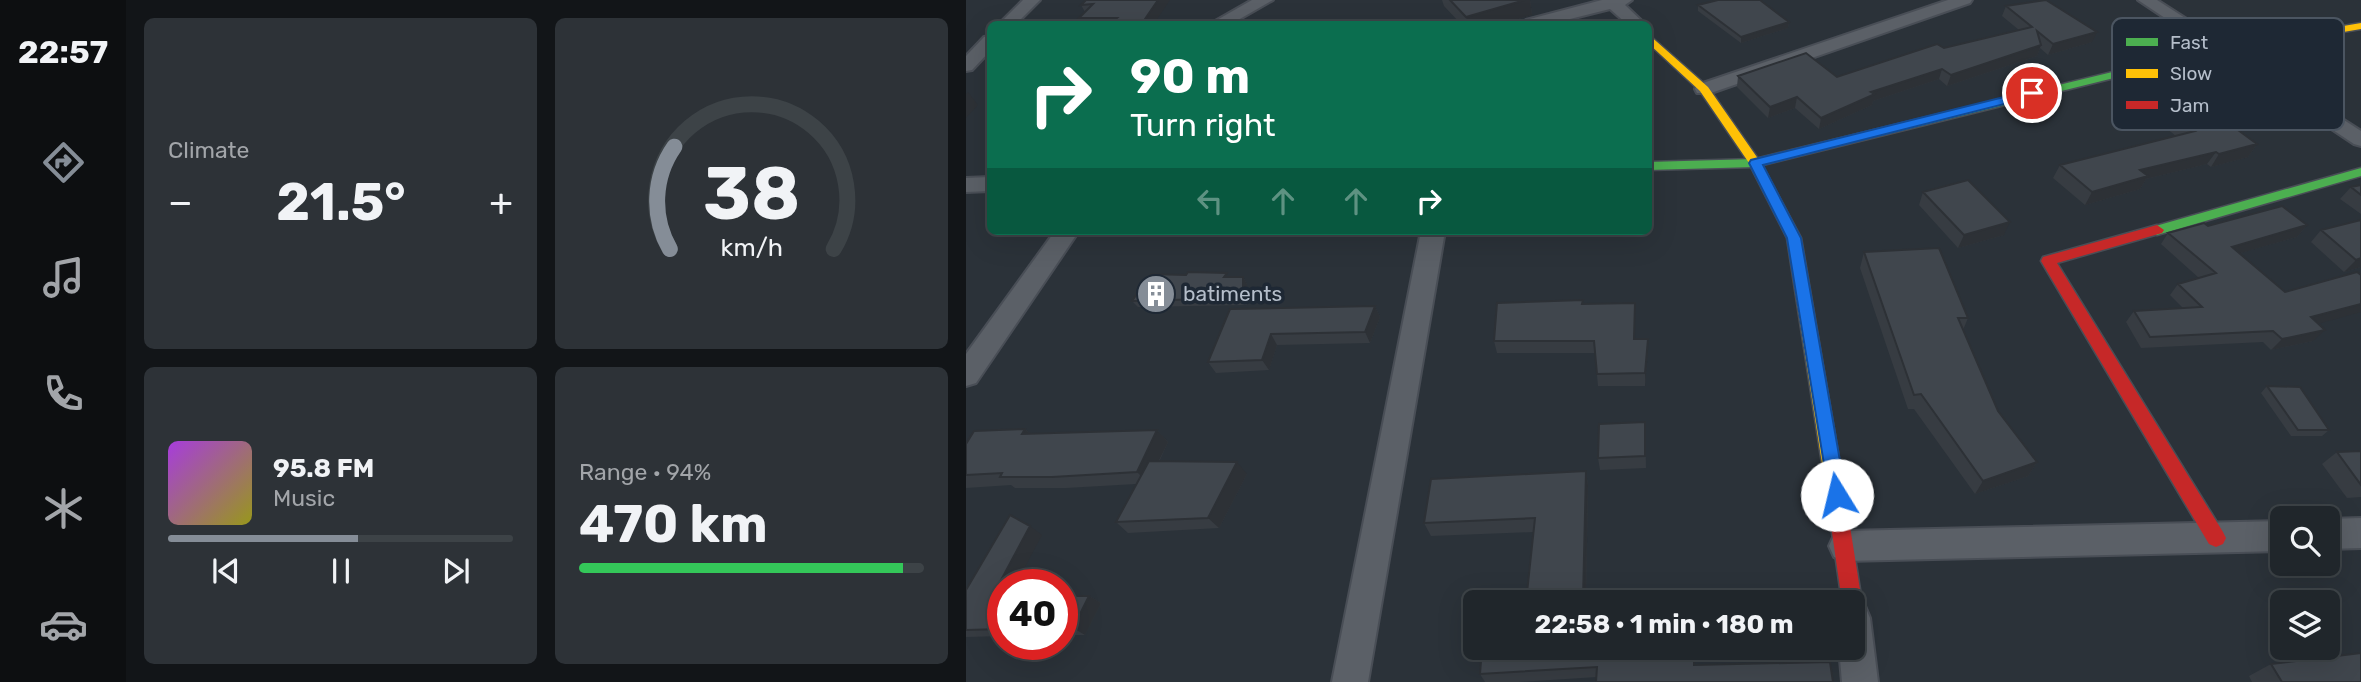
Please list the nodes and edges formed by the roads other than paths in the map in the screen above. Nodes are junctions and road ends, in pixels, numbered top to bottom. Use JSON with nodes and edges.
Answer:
{"nodes":[{"id":1,"x":1032,"y":0,"type":"edge"},
{"id":2,"x":1965,"y":0,"type":"edge"},
{"id":3,"x":2146,"y":0,"type":"edge"},
{"id":4,"x":1254,"y":1,"type":"edge"},
{"id":5,"x":1615,"y":1,"type":"edge"},
{"id":6,"x":2174,"y":18,"type":"edge"},
{"id":7,"x":1010,"y":21,"type":"edge"},
{"id":8,"x":1224,"y":21,"type":"edge"},
{"id":9,"x":1543,"y":21,"type":"edge"},
{"id":10,"x":1633,"y":21,"type":"edge"},
{"id":11,"x":1652,"y":41,"type":"edge"},
{"id":12,"x":987,"y":44,"type":"edge"},
{"id":13,"x":966,"y":66,"type":"edge"},
{"id":14,"x":2112,"y":75,"type":"edge"},
{"id":15,"x":1704,"y":89,"type":"junction"},
{"id":16,"x":2344,"y":129,"type":"edge"},
{"id":17,"x":2361,"y":140,"type":"edge"},
{"id":18,"x":1755,"y":163,"type":"junction"},
{"id":19,"x":1652,"y":166,"type":"edge"},
{"id":20,"x":2361,"y":172,"type":"edge"},
{"id":21,"x":987,"y":184,"type":"edge"},
{"id":22,"x":966,"y":185,"type":"edge"},
{"id":23,"x":1064,"y":235,"type":"edge"},
{"id":24,"x":1432,"y":235,"type":"edge"},
{"id":25,"x":966,"y":375,"type":"edge"},
{"id":26,"x":2361,"y":533,"type":"edge"},
{"id":27,"x":2340,"y":534,"type":"edge"},
{"id":28,"x":2270,"y":536,"type":"edge"},
{"id":29,"x":2216,"y":538,"type":"junction"},
{"id":30,"x":1845,"y":547,"type":"junction"},
{"id":31,"x":1850,"y":590,"type":"edge"},
{"id":32,"x":1858,"y":660,"type":"edge"},
{"id":33,"x":1350,"y":682,"type":"edge"},
{"id":34,"x":1860,"y":682,"type":"edge"}],
"edges":[{"from":1,"to":7,"type":"street"},
{"from":2,"to":15,"type":"street"},
{"from":3,"to":6,"type":"street"},
{"from":4,"to":8,"type":"street"},
{"from":5,"to":9,"type":"street"},
{"from":5,"to":10,"type":"street"},
{"from":11,"to":15,"type":"street"},
{"from":12,"to":13,"type":"street"},
{"from":14,"to":18,"type":"street"},
{"from":15,"to":18,"type":"street"},
{"from":16,"to":17,"type":"street"},
{"from":18,"to":19,"type":"street"},
{"from":18,"to":30,"type":"street"},
{"from":20,"to":29,"type":"street"},
{"from":21,"to":22,"type":"street"},
{"from":23,"to":25,"type":"street"},
{"from":24,"to":33,"type":"street"},
{"from":26,"to":27,"type":"street"},
{"from":28,"to":29,"type":"street"},
{"from":29,"to":30,"type":"street"},
{"from":30,"to":31,"type":"street"},
{"from":32,"to":34,"type":"street"}]}
